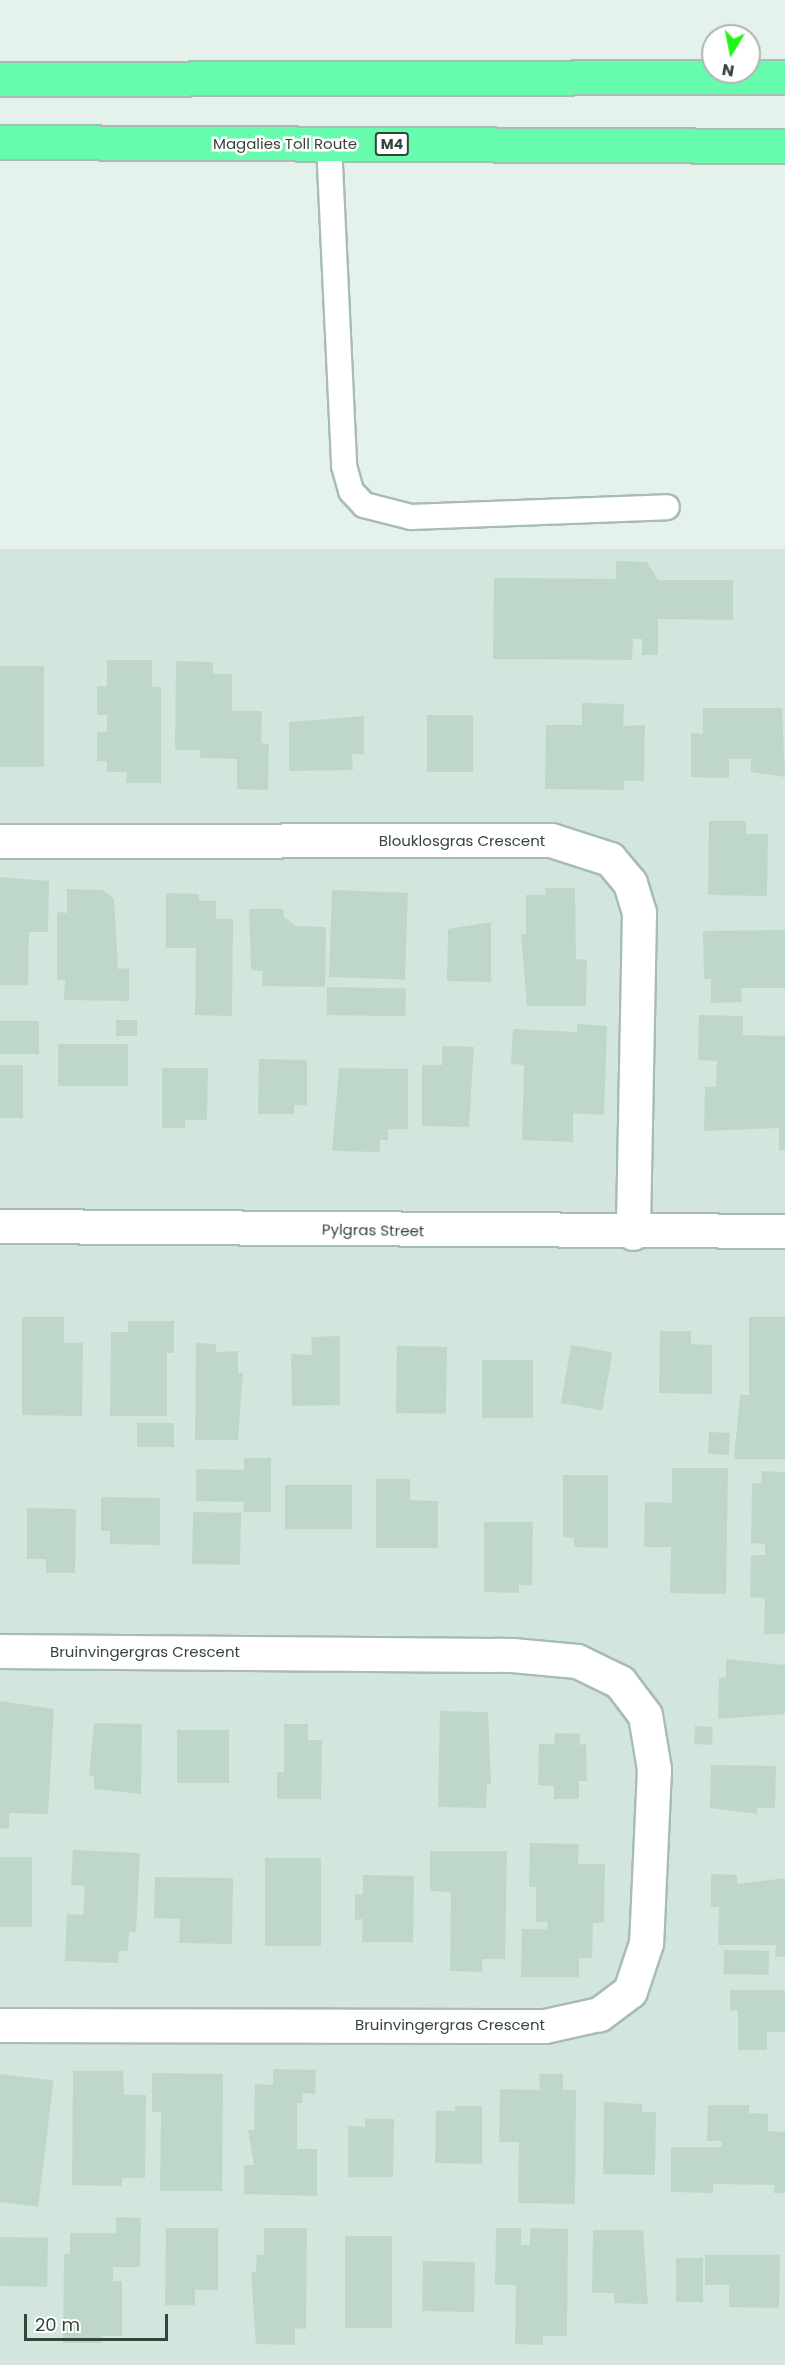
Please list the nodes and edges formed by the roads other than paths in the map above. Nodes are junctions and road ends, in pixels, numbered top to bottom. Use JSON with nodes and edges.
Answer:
{"nodes":[{"id":1,"x":785,"y":77,"type":"edge"},
{"id":2,"x":0,"y":80,"type":"edge"},
{"id":3,"x":0,"y":142,"type":"edge"},
{"id":4,"x":329,"y":144,"type":"junction"},
{"id":5,"x":785,"y":146,"type":"edge"},
{"id":6,"x":667,"y":507,"type":"dead end"},
{"id":7,"x":0,"y":841,"type":"edge"},
{"id":8,"x":0,"y":1226,"type":"edge"},
{"id":9,"x":785,"y":1231,"type":"edge"},
{"id":10,"x":633,"y":1233,"type":"junction"},
{"id":11,"x":746,"y":1235,"type":"junction"},
{"id":12,"x":785,"y":1244,"type":"edge"},
{"id":13,"x":0,"y":1651,"type":"edge"},
{"id":14,"x":0,"y":2025,"type":"edge"}],
"edges":[{"from":1,"to":2,"type":"highway"},
{"from":3,"to":4,"type":"highway","name":"Magalies Toll Route","number":"M4"},
{"from":4,"to":5,"type":"highway","name":"Magalies Toll Route","number":"M4"},
{"from":4,"to":6,"type":"lane"},
{"from":7,"to":10,"type":"street","name":"Blouklosgras Crescent"},
{"from":8,"to":10,"type":"street","name":"Pylgras Street"},
{"from":9,"to":11,"type":"street","name":"Pylgras Street"},
{"from":10,"to":11,"type":"street","name":"Pylgras Street"},
{"from":11,"to":12,"type":"street","name":"Pylgras Street"},
{"from":13,"to":14,"type":"street","name":"Bruinvingergras Crescent"}]}
